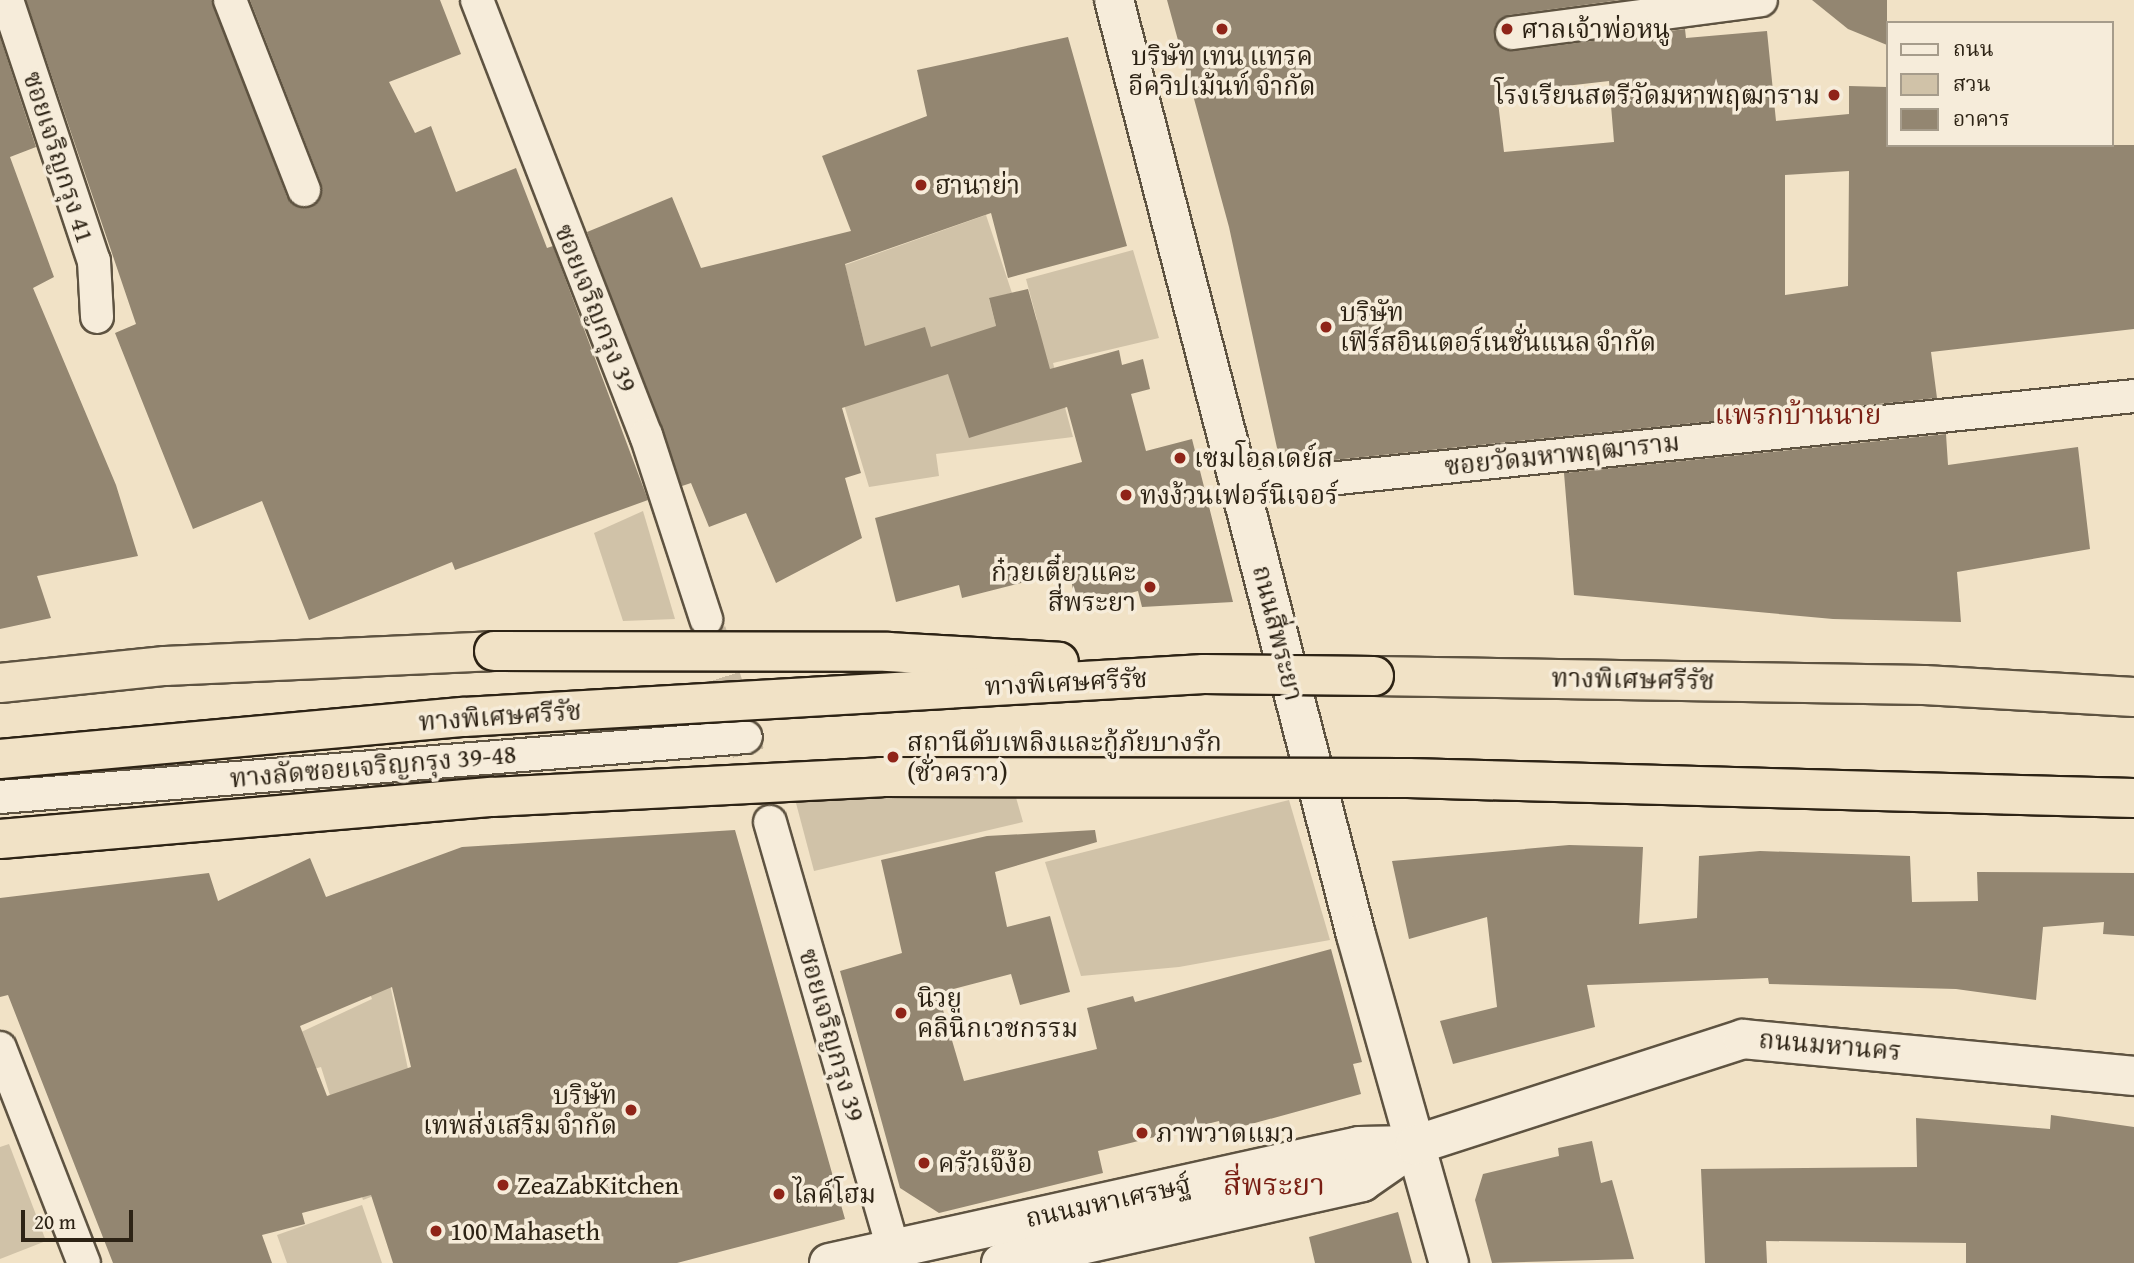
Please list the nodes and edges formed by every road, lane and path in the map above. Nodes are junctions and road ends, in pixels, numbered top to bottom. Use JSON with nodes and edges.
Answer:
{"nodes":[{"id":1,"x":7,"y":0,"type":"edge"},
{"id":2,"x":230,"y":0,"type":"edge"},
{"id":3,"x":477,"y":0,"type":"edge"},
{"id":4,"x":1114,"y":0,"type":"edge"},
{"id":5,"x":1762,"y":0,"type":"edge"},
{"id":6,"x":1653,"y":7,"type":"edge"},
{"id":7,"x":1512,"y":33,"type":"dead end"},
{"id":8,"x":304,"y":190,"type":"dead end"},
{"id":9,"x":97,"y":317,"type":"dead end"},
{"id":10,"x":2134,"y":396,"type":"edge"},
{"id":11,"x":1241,"y":488,"type":"junction"},
{"id":12,"x":706,"y":619,"type":"tunnel mouth"},
{"id":13,"x":1204,"y":674,"type":"junction"},
{"id":14,"x":0,"y":683,"type":"edge"},
{"id":15,"x":2134,"y":697,"type":"edge"},
{"id":16,"x":746,"y":737,"type":"dead end"},
{"id":17,"x":0,"y":759,"type":"edge"},
{"id":18,"x":0,"y":797,"type":"edge"},
{"id":19,"x":2134,"y":798,"type":"edge"},
{"id":20,"x":770,"y":822,"type":"tunnel mouth"},
{"id":21,"x":0,"y":839,"type":"edge"},
{"id":22,"x":0,"y":1048,"type":"edge"},
{"id":23,"x":2134,"y":1076,"type":"edge"},
{"id":24,"x":1415,"y":1145,"type":"junction"},
{"id":25,"x":893,"y":1249,"type":"junction"},
{"id":26,"x":84,"y":1263,"type":"edge"},
{"id":27,"x":829,"y":1263,"type":"edge"},
{"id":28,"x":1001,"y":1263,"type":"edge"},
{"id":29,"x":1449,"y":1263,"type":"edge"}],
"edges":[{"from":1,"to":9,"type":"street","name":"ซอยเจริญกรุง 41"},
{"from":2,"to":8,"type":"street"},
{"from":3,"to":12,"type":"street","name":"ซอยเจริญกรุง 39"},
{"from":4,"to":11,"type":"main road","name":"ถนนสี่พระยา"},
{"from":5,"to":6,"type":"street"},
{"from":6,"to":7,"type":"street"},
{"from":10,"to":11,"type":"street","name":"ซอยวัดมหาพฤฒาราม"},
{"from":11,"to":24,"type":"main road","name":"ถนนสี่พระยา"},
{"from":13,"to":14,"type":"highway","bridge":true},
{"from":13,"to":15,"type":"highway","name":"ทางพิเศษศรีรัช","bridge":true},
{"from":13,"to":17,"type":"highway","name":"ทางพิเศษศรีรัช","bridge":true},
{"from":16,"to":18,"type":"street","name":"ทางลัดซอยเจริญกรุง 39-48"},
{"from":19,"to":21,"type":"highway","bridge":true},
{"from":20,"to":25,"type":"street","name":"ซอยเจริญกรุง 39"},
{"from":22,"to":26,"type":"street"},
{"from":23,"to":24,"type":"main road","name":"ถนนมหานคร"},
{"from":24,"to":25,"type":"main road","name":"ถนนมหาเศรษฐ์"},
{"from":24,"to":28,"type":"main road","name":"ถนนมหาเศรษฐ์"},
{"from":24,"to":29,"type":"main road","name":"ถนนสี่พระยา"},
{"from":25,"to":27,"type":"main road","name":"ถนนมหาเศรษฐ์"}]}
